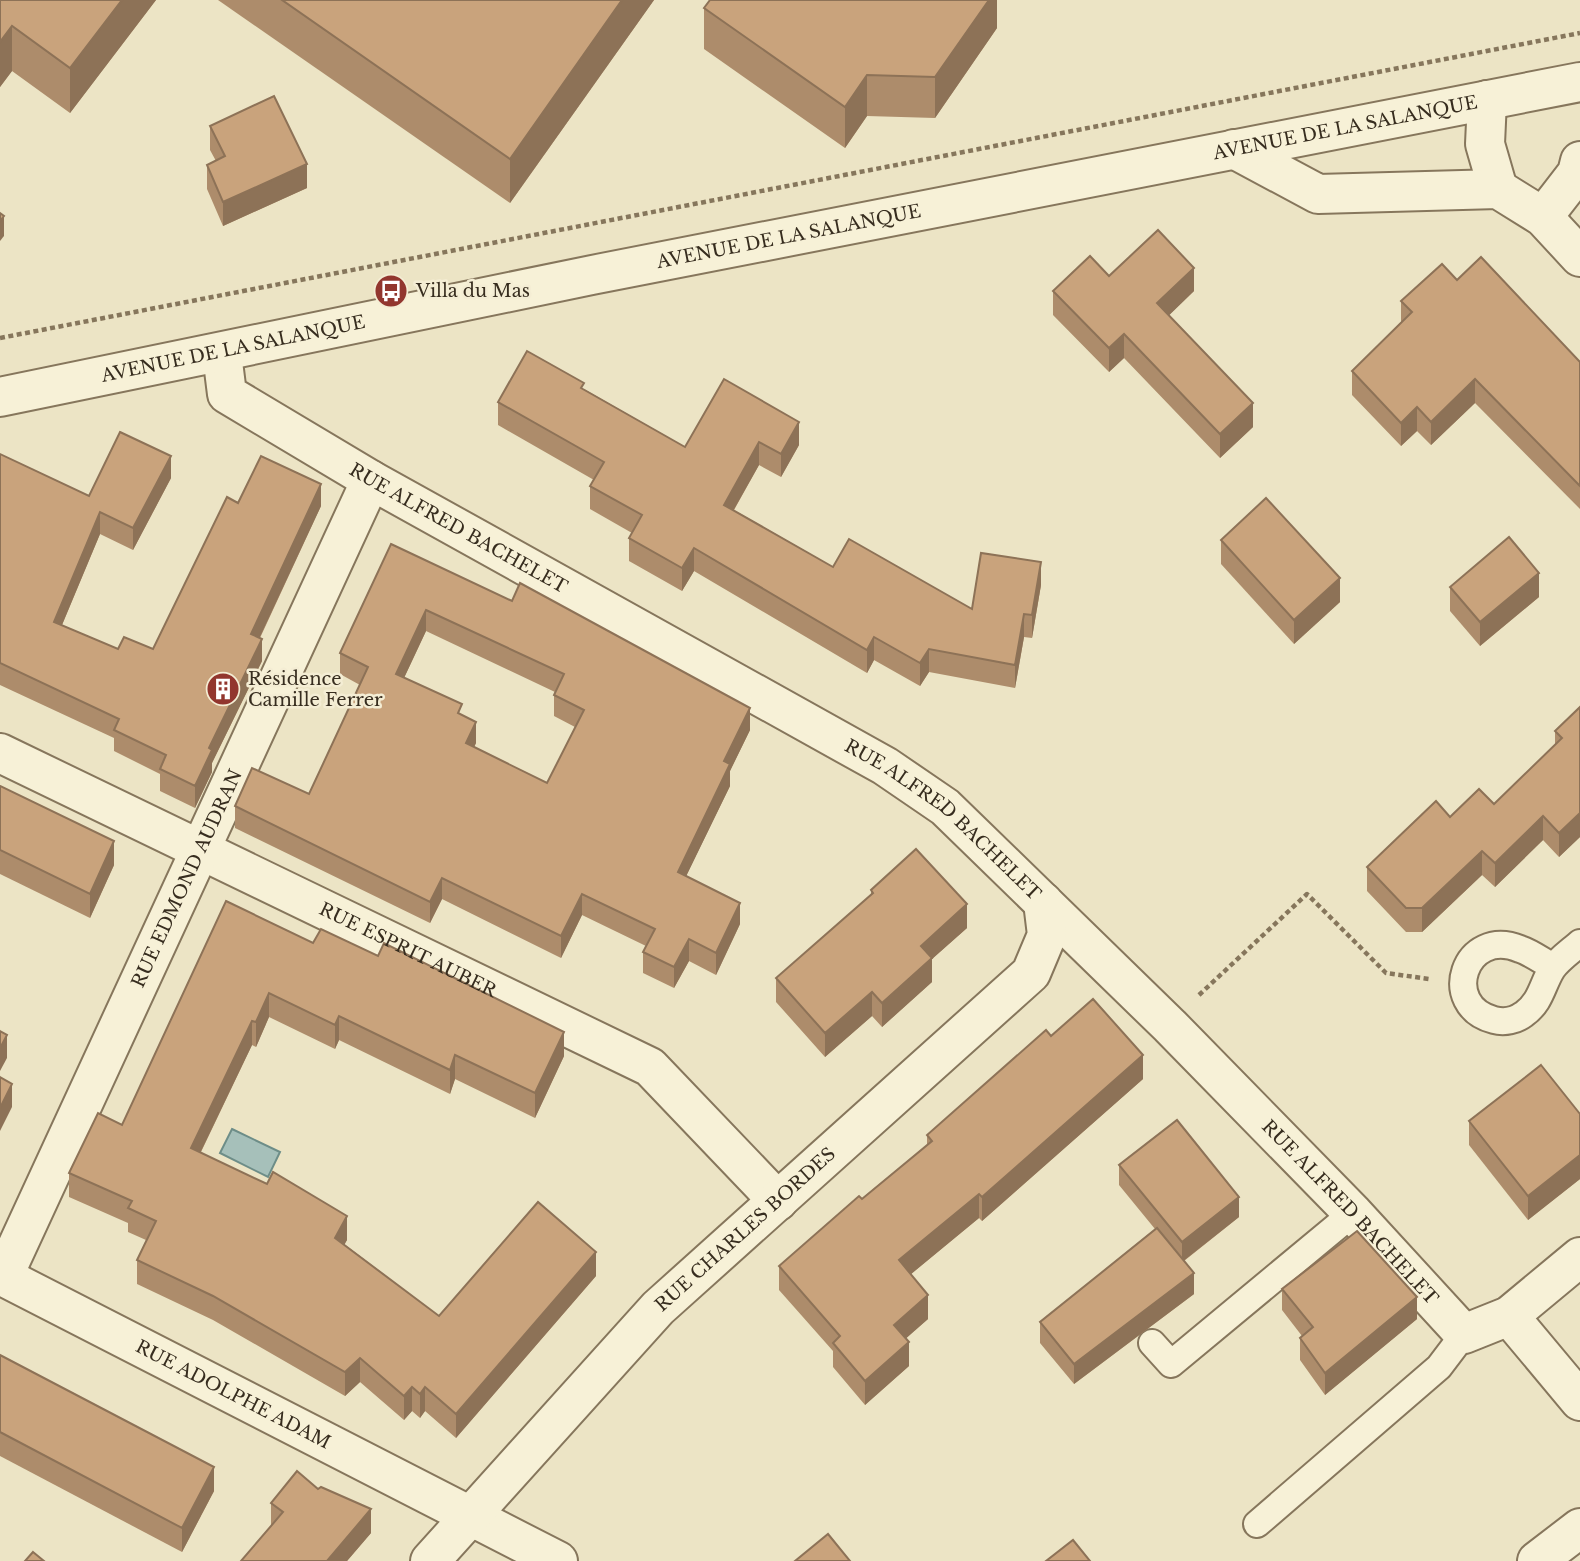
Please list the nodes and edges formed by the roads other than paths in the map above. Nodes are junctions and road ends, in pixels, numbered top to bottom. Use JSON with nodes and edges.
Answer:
{"nodes":[{"id":1,"x":1580,"y":82,"type":"edge"},
{"id":2,"x":1487,"y":100,"type":"junction"},
{"id":3,"x":1234,"y":149,"type":"junction"},
{"id":4,"x":1580,"y":161,"type":"edge"},
{"id":5,"x":1499,"y":189,"type":"junction"},
{"id":6,"x":1543,"y":217,"type":"junction"},
{"id":7,"x":1580,"y":257,"type":"edge"},
{"id":8,"x":222,"y":354,"type":"junction"},
{"id":9,"x":0,"y":397,"type":"edge"},
{"id":10,"x":371,"y":480,"type":"junction"},
{"id":11,"x":0,"y":753,"type":"edge"},
{"id":12,"x":202,"y":848,"type":"junction"},
{"id":13,"x":1043,"y":902,"type":"junction"},
{"id":14,"x":1580,"y":943,"type":"edge"},
{"id":15,"x":1553,"y":967,"type":"junction"},
{"id":16,"x":778,"y":1200,"type":"junction"},
{"id":17,"x":1353,"y":1213,"type":"junction"},
{"id":18,"x":1580,"y":1257,"type":"edge"},
{"id":19,"x":2,"y":1276,"type":"edge"},
{"id":20,"x":1509,"y":1316,"type":"junction"},
{"id":21,"x":1464,"y":1334,"type":"junction"},
{"id":22,"x":1152,"y":1343,"type":"dead end"},
{"id":23,"x":1580,"y":1401,"type":"edge"},
{"id":24,"x":468,"y":1516,"type":"junction"},
{"id":25,"x":1256,"y":1524,"type":"dead end"},
{"id":26,"x":1580,"y":1528,"type":"edge"},
{"id":27,"x":430,"y":1561,"type":"edge"},
{"id":28,"x":558,"y":1561,"type":"edge"},
{"id":29,"x":1537,"y":1561,"type":"edge"}],
"edges":[{"from":1,"to":2,"type":"street","name":"AVENUE DE LA SALANQUE"},
{"from":2,"to":3,"type":"street","name":"AVENUE DE LA SALANQUE"},
{"from":2,"to":5,"type":"street"},
{"from":3,"to":5,"type":"street"},
{"from":3,"to":8,"type":"street","name":"AVENUE DE LA SALANQUE"},
{"from":4,"to":6,"type":"street"},
{"from":5,"to":6,"type":"street"},
{"from":6,"to":7,"type":"street"},
{"from":8,"to":9,"type":"street","name":"AVENUE DE LA SALANQUE"},
{"from":8,"to":10,"type":"street","name":"RUE ALFRED BACHELET"},
{"from":10,"to":12,"type":"street","name":"RUE EDMOND AUDRAN"},
{"from":10,"to":13,"type":"street","name":"RUE ALFRED BACHELET"},
{"from":11,"to":12,"type":"street","name":"RUE ESPRIT AUBER"},
{"from":12,"to":16,"type":"street","name":"RUE ESPRIT AUBER"},
{"from":12,"to":19,"type":"street","name":"RUE EDMOND AUDRAN"},
{"from":13,"to":16,"type":"street","name":"RUE CHARLES BORDES"},
{"from":13,"to":17,"type":"street","name":"RUE ALFRED BACHELET"},
{"from":14,"to":15,"type":"lane"},
{"from":15,"to":15,"type":"lane"},
{"from":16,"to":24,"type":"street","name":"RUE CHARLES BORDES"},
{"from":17,"to":21,"type":"street","name":"RUE ALFRED BACHELET"},
{"from":17,"to":22,"type":"lane"},
{"from":18,"to":20,"type":"street"},
{"from":19,"to":24,"type":"street","name":"RUE ADOLPHE ADAM"},
{"from":20,"to":21,"type":"street"},
{"from":20,"to":23,"type":"street"},
{"from":21,"to":25,"type":"lane"},
{"from":24,"to":27,"type":"street","name":"RUE CHARLES BORDES"},
{"from":24,"to":28,"type":"street","name":"RUE ADOLPHE ADAM"},
{"from":26,"to":29,"type":"street"}]}
